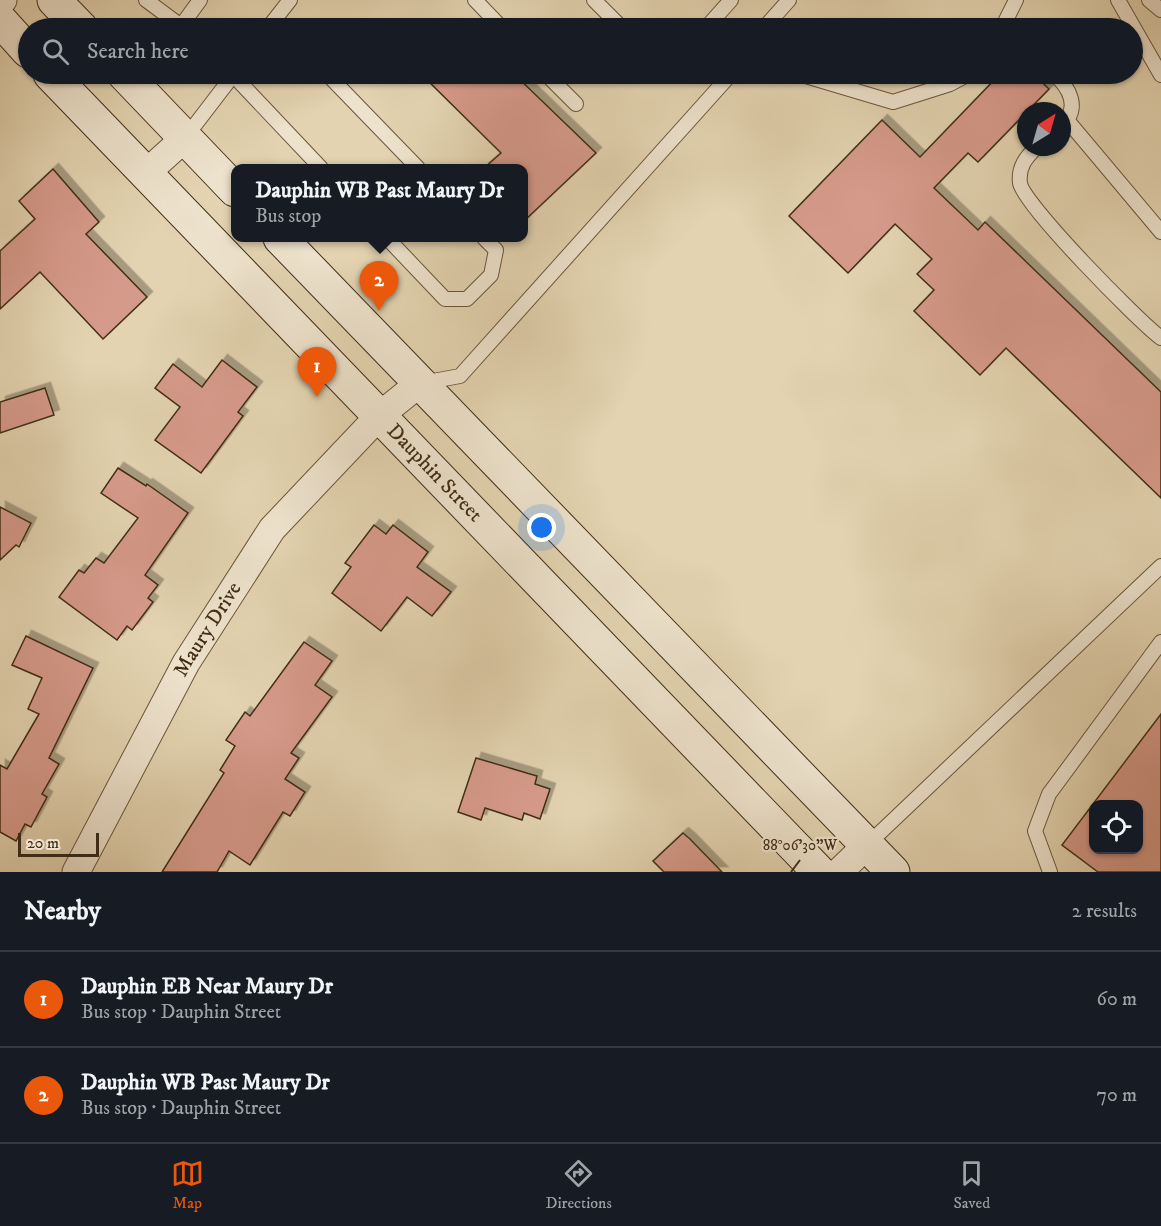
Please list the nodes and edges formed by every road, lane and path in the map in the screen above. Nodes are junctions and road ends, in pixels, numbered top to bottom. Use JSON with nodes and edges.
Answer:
{"nodes":[{"id":1,"x":54,"y":0,"type":"edge"},
{"id":2,"x":146,"y":0,"type":"edge"},
{"id":3,"x":200,"y":0,"type":"edge"},
{"id":4,"x":290,"y":0,"type":"edge"},
{"id":5,"x":475,"y":0,"type":"edge"},
{"id":6,"x":594,"y":0,"type":"edge"},
{"id":7,"x":731,"y":0,"type":"edge"},
{"id":8,"x":789,"y":0,"type":"edge"},
{"id":9,"x":1016,"y":0,"type":"edge"},
{"id":10,"x":1118,"y":0,"type":"edge"},
{"id":11,"x":1149,"y":0,"type":"edge"},
{"id":12,"x":1161,"y":10,"type":"edge"},
{"id":13,"x":71,"y":18,"type":"edge"},
{"id":14,"x":170,"y":18,"type":"edge"},
{"id":15,"x":186,"y":18,"type":"edge"},
{"id":16,"x":280,"y":18,"type":"edge"},
{"id":17,"x":492,"y":18,"type":"edge"},
{"id":18,"x":612,"y":18,"type":"edge"},
{"id":19,"x":715,"y":18,"type":"edge"},
{"id":20,"x":773,"y":18,"type":"edge"},
{"id":21,"x":1009,"y":18,"type":"edge"},
{"id":22,"x":1128,"y":18,"type":"edge"},
{"id":23,"x":0,"y":20,"type":"edge"},
{"id":24,"x":18,"y":40,"type":"edge"},
{"id":25,"x":1143,"y":44,"type":"edge"},
{"id":26,"x":1161,"y":75,"type":"edge"},
{"id":27,"x":60,"y":84,"type":"edge"},
{"id":28,"x":134,"y":84,"type":"edge"},
{"id":29,"x":226,"y":84,"type":"edge"},
{"id":30,"x":243,"y":84,"type":"edge"},
{"id":31,"x":337,"y":84,"type":"edge"},
{"id":32,"x":556,"y":84,"type":"edge"},
{"id":33,"x":722,"y":84,"type":"edge"},
{"id":34,"x":833,"y":84,"type":"edge"},
{"id":35,"x":950,"y":84,"type":"edge"},
{"id":36,"x":1066,"y":84,"type":"edge"},
{"id":37,"x":576,"y":104,"type":"dead end"},
{"id":38,"x":1071,"y":105,"type":"edge"},
{"id":39,"x":1071,"y":130,"type":"edge"},
{"id":40,"x":185,"y":138,"type":"junction"},
{"id":41,"x":1028,"y":156,"type":"edge"},
{"id":42,"x":317,"y":164,"type":"edge"},
{"id":43,"x":414,"y":164,"type":"edge"},
{"id":44,"x":145,"y":174,"type":"junction"},
{"id":45,"x":231,"y":186,"type":"edge"},
{"id":46,"x":1161,"y":232,"type":"edge"},
{"id":47,"x":285,"y":242,"type":"edge"},
{"id":48,"x":392,"y":242,"type":"edge"},
{"id":49,"x":489,"y":242,"type":"edge"},
{"id":50,"x":1161,"y":338,"type":"edge"},
{"id":51,"x":420,"y":384,"type":"junction"},
{"id":52,"x":379,"y":416,"type":"junction"},
{"id":53,"x":1161,"y":566,"type":"edge"},
{"id":54,"x":1161,"y":642,"type":"edge"},
{"id":55,"x":867,"y":845,"type":"junction"},
{"id":56,"x":76,"y":872,"type":"edge"},
{"id":57,"x":819,"y":872,"type":"edge"},
{"id":58,"x":839,"y":872,"type":"edge"},
{"id":59,"x":893,"y":872,"type":"edge"},
{"id":60,"x":1050,"y":872,"type":"edge"}],
"edges":[{"from":1,"to":13,"type":"main road"},
{"from":2,"to":14,"type":"lane"},
{"from":3,"to":15,"type":"lane"},
{"from":4,"to":16,"type":"lane"},
{"from":5,"to":17,"type":"lane"},
{"from":6,"to":18,"type":"lane"},
{"from":7,"to":19,"type":"lane"},
{"from":8,"to":20,"type":"lane"},
{"from":9,"to":21,"type":"lane"},
{"from":10,"to":22,"type":"lane"},
{"from":11,"to":12,"type":"lane"},
{"from":23,"to":24,"type":"main road"},
{"from":25,"to":26,"type":"lane"},
{"from":27,"to":44,"type":"main road","name":"Dauphin Street"},
{"from":28,"to":40,"type":"main road"},
{"from":29,"to":40,"type":"lane"},
{"from":30,"to":42,"type":"lane"},
{"from":31,"to":43,"type":"lane"},
{"from":32,"to":37,"type":"lane"},
{"from":33,"to":51,"type":"lane"},
{"from":34,"to":35,"type":"lane"},
{"from":36,"to":38,"type":"lane"},
{"from":39,"to":46,"type":"lane"},
{"from":40,"to":44,"type":"street"},
{"from":40,"to":45,"type":"main road"},
{"from":41,"to":50,"type":"lane"},
{"from":44,"to":52,"type":"main road","name":"Dauphin Street"},
{"from":47,"to":51,"type":"main road"},
{"from":48,"to":49,"type":"lane"},
{"from":51,"to":52,"type":"street","name":"Maury Drive"},
{"from":51,"to":55,"type":"main road"},
{"from":52,"to":56,"type":"street","name":"Maury Drive"},
{"from":52,"to":57,"type":"main road","name":"Dauphin Street"},
{"from":53,"to":55,"type":"lane"},
{"from":54,"to":60,"type":"lane"},
{"from":55,"to":58,"type":"street"},
{"from":55,"to":59,"type":"main road"}]}
